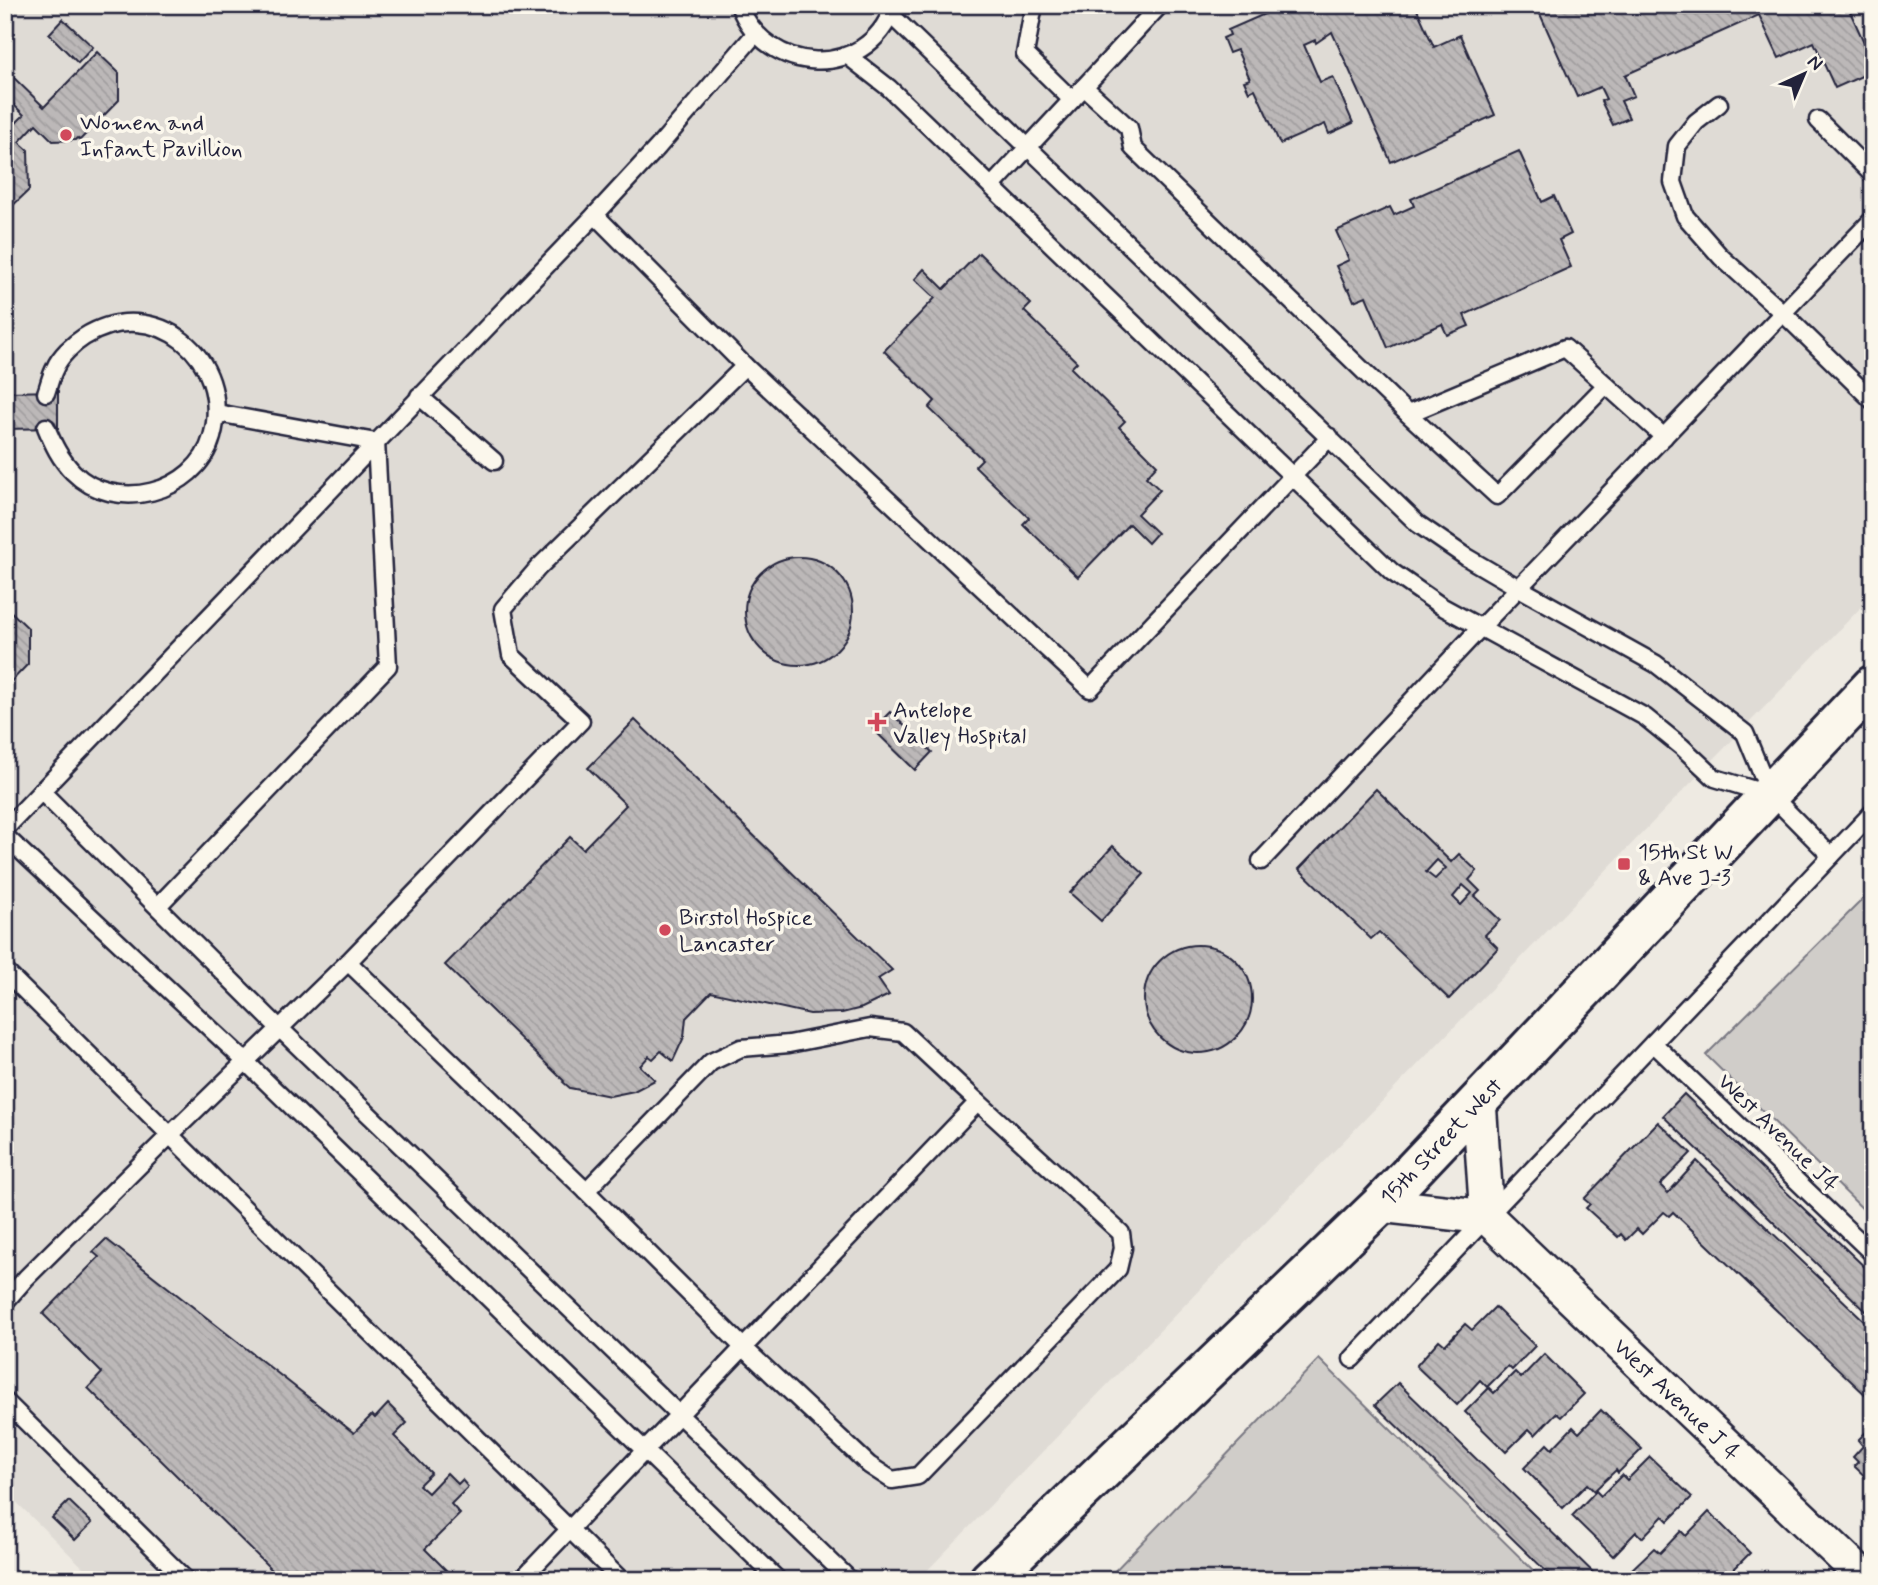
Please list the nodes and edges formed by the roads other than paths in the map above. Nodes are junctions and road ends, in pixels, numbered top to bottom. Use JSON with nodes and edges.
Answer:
{"nodes":[{"id":1,"x":739,"y":5,"type":"edge"},
{"id":2,"x":1034,"y":5,"type":"edge"},
{"id":3,"x":1160,"y":5,"type":"edge"},
{"id":4,"x":892,"y":10,"type":"edge"},
{"id":5,"x":755,"y":34,"type":"junction"},
{"id":6,"x":848,"y":55,"type":"junction"},
{"id":7,"x":1084,"y":87,"type":"junction"},
{"id":8,"x":1072,"y":100,"type":"junction"},
{"id":9,"x":1718,"y":104,"type":"dead end"},
{"id":10,"x":1818,"y":120,"type":"dead end"},
{"id":11,"x":1029,"y":147,"type":"junction"},
{"id":12,"x":1873,"y":175,"type":"edge"},
{"id":13,"x":992,"y":186,"type":"junction"},
{"id":14,"x":595,"y":215,"type":"junction"},
{"id":15,"x":1873,"y":219,"type":"edge"},
{"id":16,"x":1782,"y":312,"type":"junction"},
{"id":17,"x":745,"y":366,"type":"junction"},
{"id":18,"x":1606,"y":384,"type":"junction"},
{"id":19,"x":46,"y":393,"type":"dead end"},
{"id":20,"x":419,"y":396,"type":"junction"},
{"id":21,"x":1873,"y":401,"type":"edge"},
{"id":22,"x":217,"y":412,"type":"junction"},
{"id":23,"x":1408,"y":414,"type":"junction"},
{"id":24,"x":46,"y":427,"type":"dead end"},
{"id":25,"x":1330,"y":437,"type":"junction"},
{"id":26,"x":1664,"y":437,"type":"junction"},
{"id":27,"x":376,"y":442,"type":"junction"},
{"id":28,"x":494,"y":461,"type":"dead end"},
{"id":29,"x":1293,"y":477,"type":"junction"},
{"id":30,"x":1519,"y":588,"type":"junction"},
{"id":31,"x":1482,"y":626,"type":"junction"},
{"id":32,"x":1873,"y":685,"type":"edge"},
{"id":33,"x":41,"y":791,"type":"junction"},
{"id":34,"x":1770,"y":794,"type":"junction"},
{"id":35,"x":1873,"y":813,"type":"edge"},
{"id":36,"x":5,"y":829,"type":"edge"},
{"id":37,"x":5,"y":836,"type":"edge"},
{"id":38,"x":1831,"y":856,"type":"junction"},
{"id":39,"x":1261,"y":861,"type":"dead end"},
{"id":40,"x":158,"y":906,"type":"junction"},
{"id":41,"x":348,"y":962,"type":"junction"},
{"id":42,"x":5,"y":971,"type":"edge"},
{"id":43,"x":280,"y":1029,"type":"junction"},
{"id":44,"x":1654,"y":1043,"type":"junction"},
{"id":45,"x":246,"y":1062,"type":"junction"},
{"id":46,"x":1479,"y":1101,"type":"junction"},
{"id":47,"x":978,"y":1102,"type":"junction"},
{"id":48,"x":170,"y":1135,"type":"junction"},
{"id":49,"x":586,"y":1191,"type":"junction"},
{"id":50,"x":1380,"y":1205,"type":"junction"},
{"id":51,"x":1487,"y":1217,"type":"junction"},
{"id":52,"x":1873,"y":1254,"type":"edge"},
{"id":53,"x":5,"y":1302,"type":"edge"},
{"id":54,"x":743,"y":1346,"type":"junction"},
{"id":55,"x":1352,"y":1359,"type":"dead end"},
{"id":56,"x":5,"y":1401,"type":"edge"},
{"id":57,"x":679,"y":1414,"type":"junction"},
{"id":58,"x":646,"y":1451,"type":"junction"},
{"id":59,"x":569,"y":1529,"type":"junction"},
{"id":60,"x":186,"y":1580,"type":"edge"},
{"id":61,"x":521,"y":1580,"type":"edge"},
{"id":62,"x":621,"y":1580,"type":"edge"},
{"id":63,"x":778,"y":1580,"type":"edge"},
{"id":64,"x":850,"y":1580,"type":"edge"},
{"id":65,"x":989,"y":1580,"type":"edge"},
{"id":66,"x":1867,"y":1580,"type":"edge"}],
"edges":[{"from":1,"to":5,"type":"lane"},
{"from":2,"to":8,"type":"lane"},
{"from":3,"to":7,"type":"lane"},
{"from":4,"to":6,"type":"lane"},
{"from":4,"to":11,"type":"lane"},
{"from":5,"to":6,"type":"lane"},
{"from":5,"to":14,"type":"lane"},
{"from":6,"to":13,"type":"lane"},
{"from":7,"to":8,"type":"lane"},
{"from":7,"to":23,"type":"lane"},
{"from":8,"to":11,"type":"lane"},
{"from":9,"to":16,"type":"lane"},
{"from":10,"to":12,"type":"lane"},
{"from":11,"to":13,"type":"lane"},
{"from":11,"to":25,"type":"lane"},
{"from":13,"to":29,"type":"lane"},
{"from":14,"to":17,"type":"lane"},
{"from":14,"to":20,"type":"lane"},
{"from":15,"to":16,"type":"lane"},
{"from":16,"to":21,"type":"lane"},
{"from":16,"to":26,"type":"lane"},
{"from":17,"to":29,"type":"lane"},
{"from":17,"to":41,"type":"lane"},
{"from":18,"to":23,"type":"lane"},
{"from":18,"to":23,"type":"lane"},
{"from":18,"to":26,"type":"lane"},
{"from":19,"to":22,"type":"lane"},
{"from":20,"to":27,"type":"lane"},
{"from":20,"to":28,"type":"lane"},
{"from":22,"to":24,"type":"lane"},
{"from":22,"to":27,"type":"lane"},
{"from":25,"to":29,"type":"lane"},
{"from":25,"to":30,"type":"lane"},
{"from":26,"to":30,"type":"lane"},
{"from":27,"to":33,"type":"lane"},
{"from":27,"to":40,"type":"lane"},
{"from":29,"to":31,"type":"lane"},
{"from":30,"to":31,"type":"lane"},
{"from":30,"to":34,"type":"lane"},
{"from":31,"to":34,"type":"lane"},
{"from":31,"to":39,"type":"lane"},
{"from":32,"to":34,"type":"street","name":"15th Street West"},
{"from":33,"to":36,"type":"lane"},
{"from":33,"to":40,"type":"lane"},
{"from":34,"to":38,"type":"lane"},
{"from":34,"to":46,"type":"street","name":"15th Street West"},
{"from":35,"to":38,"type":"lane"},
{"from":37,"to":45,"type":"lane"},
{"from":38,"to":44,"type":"lane"},
{"from":40,"to":43,"type":"lane"},
{"from":41,"to":43,"type":"lane"},
{"from":41,"to":49,"type":"lane"},
{"from":42,"to":48,"type":"lane"},
{"from":43,"to":45,"type":"lane"},
{"from":43,"to":57,"type":"lane"},
{"from":44,"to":51,"type":"lane"},
{"from":44,"to":52,"type":"lane","name":"West Avenue J4"},
{"from":45,"to":48,"type":"lane"},
{"from":45,"to":58,"type":"lane"},
{"from":46,"to":50,"type":"street","name":"15th Street West"},
{"from":46,"to":51,"type":"street"},
{"from":47,"to":49,"type":"lane"},
{"from":47,"to":54,"type":"lane"},
{"from":47,"to":54,"type":"lane"},
{"from":48,"to":53,"type":"lane"},
{"from":48,"to":59,"type":"lane"},
{"from":49,"to":54,"type":"lane"},
{"from":50,"to":51,"type":"street"},
{"from":50,"to":65,"type":"street","name":"15th Street West"},
{"from":51,"to":55,"type":"lane"},
{"from":51,"to":66,"type":"street","name":"West Avenue J 4"},
{"from":54,"to":57,"type":"lane"},
{"from":56,"to":60,"type":"lane"},
{"from":57,"to":58,"type":"lane"},
{"from":57,"to":64,"type":"lane"},
{"from":58,"to":59,"type":"lane"},
{"from":58,"to":63,"type":"lane"},
{"from":59,"to":61,"type":"lane"},
{"from":59,"to":62,"type":"lane"}]}
